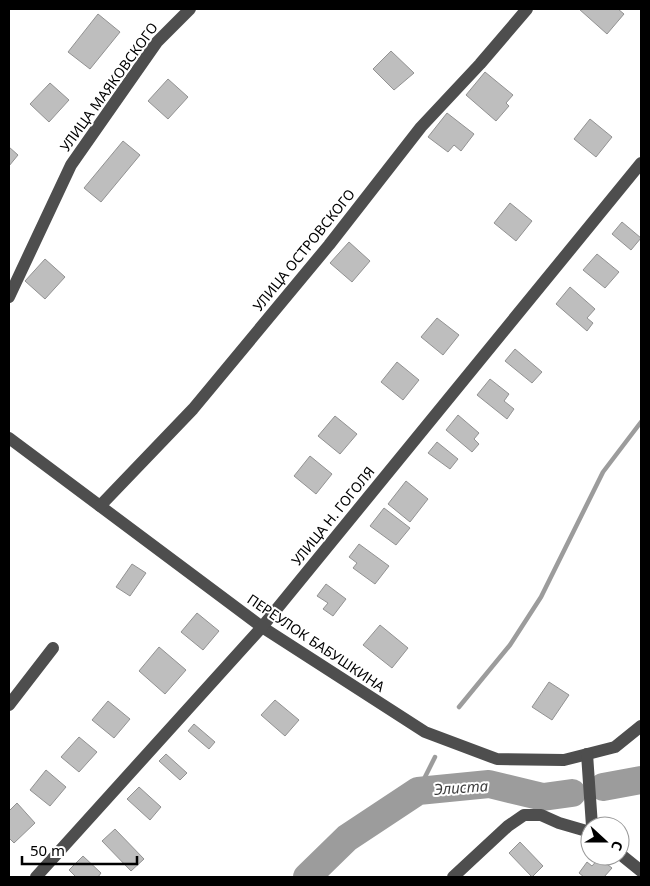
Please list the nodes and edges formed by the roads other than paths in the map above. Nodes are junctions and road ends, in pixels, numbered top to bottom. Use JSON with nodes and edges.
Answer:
{"nodes":[{"id":1,"x":190,"y":9,"type":"edge"},
{"id":2,"x":527,"y":9,"type":"edge"},
{"id":3,"x":641,"y":163,"type":"edge"},
{"id":4,"x":9,"y":297,"type":"edge"},
{"id":5,"x":9,"y":438,"type":"edge"},
{"id":6,"x":100,"y":506,"type":"junction"},
{"id":7,"x":262,"y":627,"type":"junction"},
{"id":8,"x":53,"y":648,"type":"dead end"},
{"id":9,"x":9,"y":705,"type":"edge"},
{"id":10,"x":641,"y":726,"type":"edge"},
{"id":11,"x":587,"y":754,"type":"junction"},
{"id":12,"x":591,"y":816,"type":"edge"},
{"id":13,"x":580,"y":829,"type":"edge"},
{"id":14,"x":630,"y":862,"type":"edge"},
{"id":15,"x":641,"y":871,"type":"edge"},
{"id":16,"x":36,"y":877,"type":"edge"},
{"id":17,"x":453,"y":877,"type":"edge"}],
"edges":[{"from":1,"to":4,"type":"street","name":"УЛИЦА МАЯКОВСКОГО"},
{"from":2,"to":6,"type":"street","name":"УЛИЦА ОСТРОВСКОГО"},
{"from":3,"to":7,"type":"street","name":"УЛИЦА Н. ГОГОЛЯ"},
{"from":5,"to":6,"type":"street","name":"ПЕРЕУЛОК БАБУШКИНА"},
{"from":6,"to":7,"type":"street","name":"ПЕРЕУЛОК БАБУШКИНА"},
{"from":7,"to":11,"type":"street","name":"ПЕРЕУЛОК БАБУШКИНА"},
{"from":7,"to":16,"type":"street","name":"УЛИЦА Н. ГОГОЛЯ"},
{"from":8,"to":9,"type":"street"},
{"from":10,"to":11,"type":"street","name":"ПЕРЕУЛОК БАБУШКИНА"},
{"from":11,"to":12,"type":"street"},
{"from":13,"to":17,"type":"street"},
{"from":14,"to":15,"type":"street"}]}
